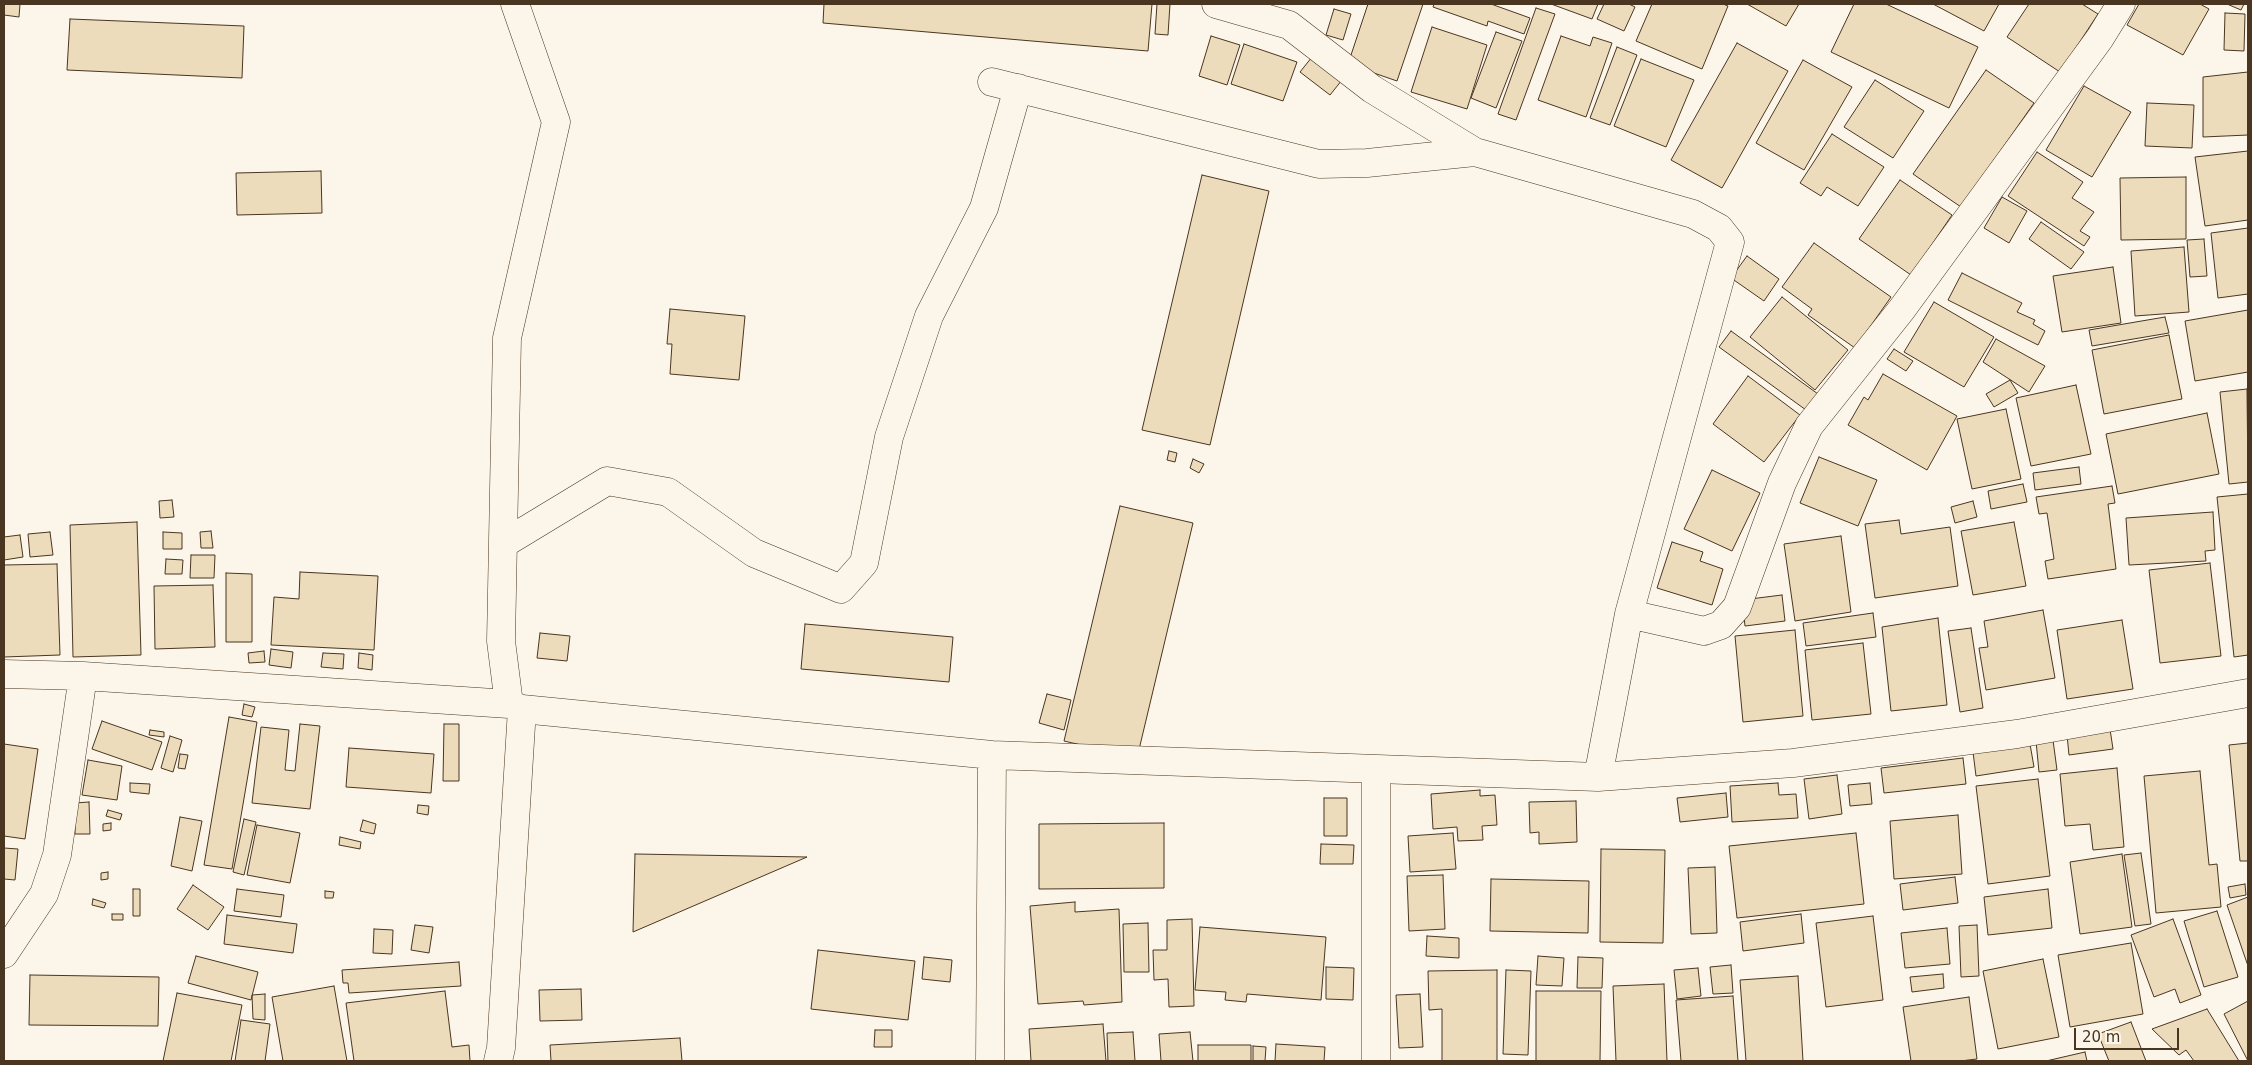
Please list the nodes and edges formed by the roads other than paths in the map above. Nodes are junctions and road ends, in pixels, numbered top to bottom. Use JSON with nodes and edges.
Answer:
{"nodes":[{"id":1,"x":515,"y":4,"type":"edge"},
{"id":2,"x":1216,"y":4,"type":"edge"},
{"id":3,"x":2121,"y":4,"type":"edge"},
{"id":4,"x":1292,"y":15,"type":"edge"},
{"id":5,"x":992,"y":82,"type":"dead end"},
{"id":6,"x":1018,"y":88,"type":"junction"},
{"id":7,"x":1475,"y":152,"type":"junction"},
{"id":8,"x":503,"y":544,"type":"junction"},
{"id":9,"x":1629,"y":614,"type":"junction"},
{"id":10,"x":4,"y":674,"type":"edge"},
{"id":11,"x":84,"y":676,"type":"junction"},
{"id":12,"x":2248,"y":693,"type":"edge"},
{"id":13,"x":516,"y":707,"type":"junction"},
{"id":14,"x":992,"y":755,"type":"junction"},
{"id":15,"x":1376,"y":770,"type":"junction"},
{"id":16,"x":1598,"y":778,"type":"junction"},
{"id":17,"x":4,"y":954,"type":"edge"},
{"id":18,"x":498,"y":1061,"type":"edge"},
{"id":19,"x":990,"y":1061,"type":"edge"},
{"id":20,"x":1376,"y":1061,"type":"edge"}],
"edges":[{"from":1,"to":8,"type":"street"},
{"from":2,"to":4,"type":"street"},
{"from":3,"to":9,"type":"street"},
{"from":4,"to":7,"type":"street"},
{"from":5,"to":6,"type":"street"},
{"from":6,"to":7,"type":"street"},
{"from":6,"to":8,"type":"street"},
{"from":7,"to":9,"type":"street"},
{"from":8,"to":13,"type":"street"},
{"from":9,"to":16,"type":"street"},
{"from":10,"to":11,"type":"street"},
{"from":11,"to":13,"type":"street"},
{"from":11,"to":17,"type":"street"},
{"from":12,"to":16,"type":"street"},
{"from":13,"to":14,"type":"street"},
{"from":13,"to":18,"type":"street"},
{"from":14,"to":15,"type":"street"},
{"from":14,"to":19,"type":"street"},
{"from":15,"to":16,"type":"street"},
{"from":15,"to":20,"type":"street"}]}
